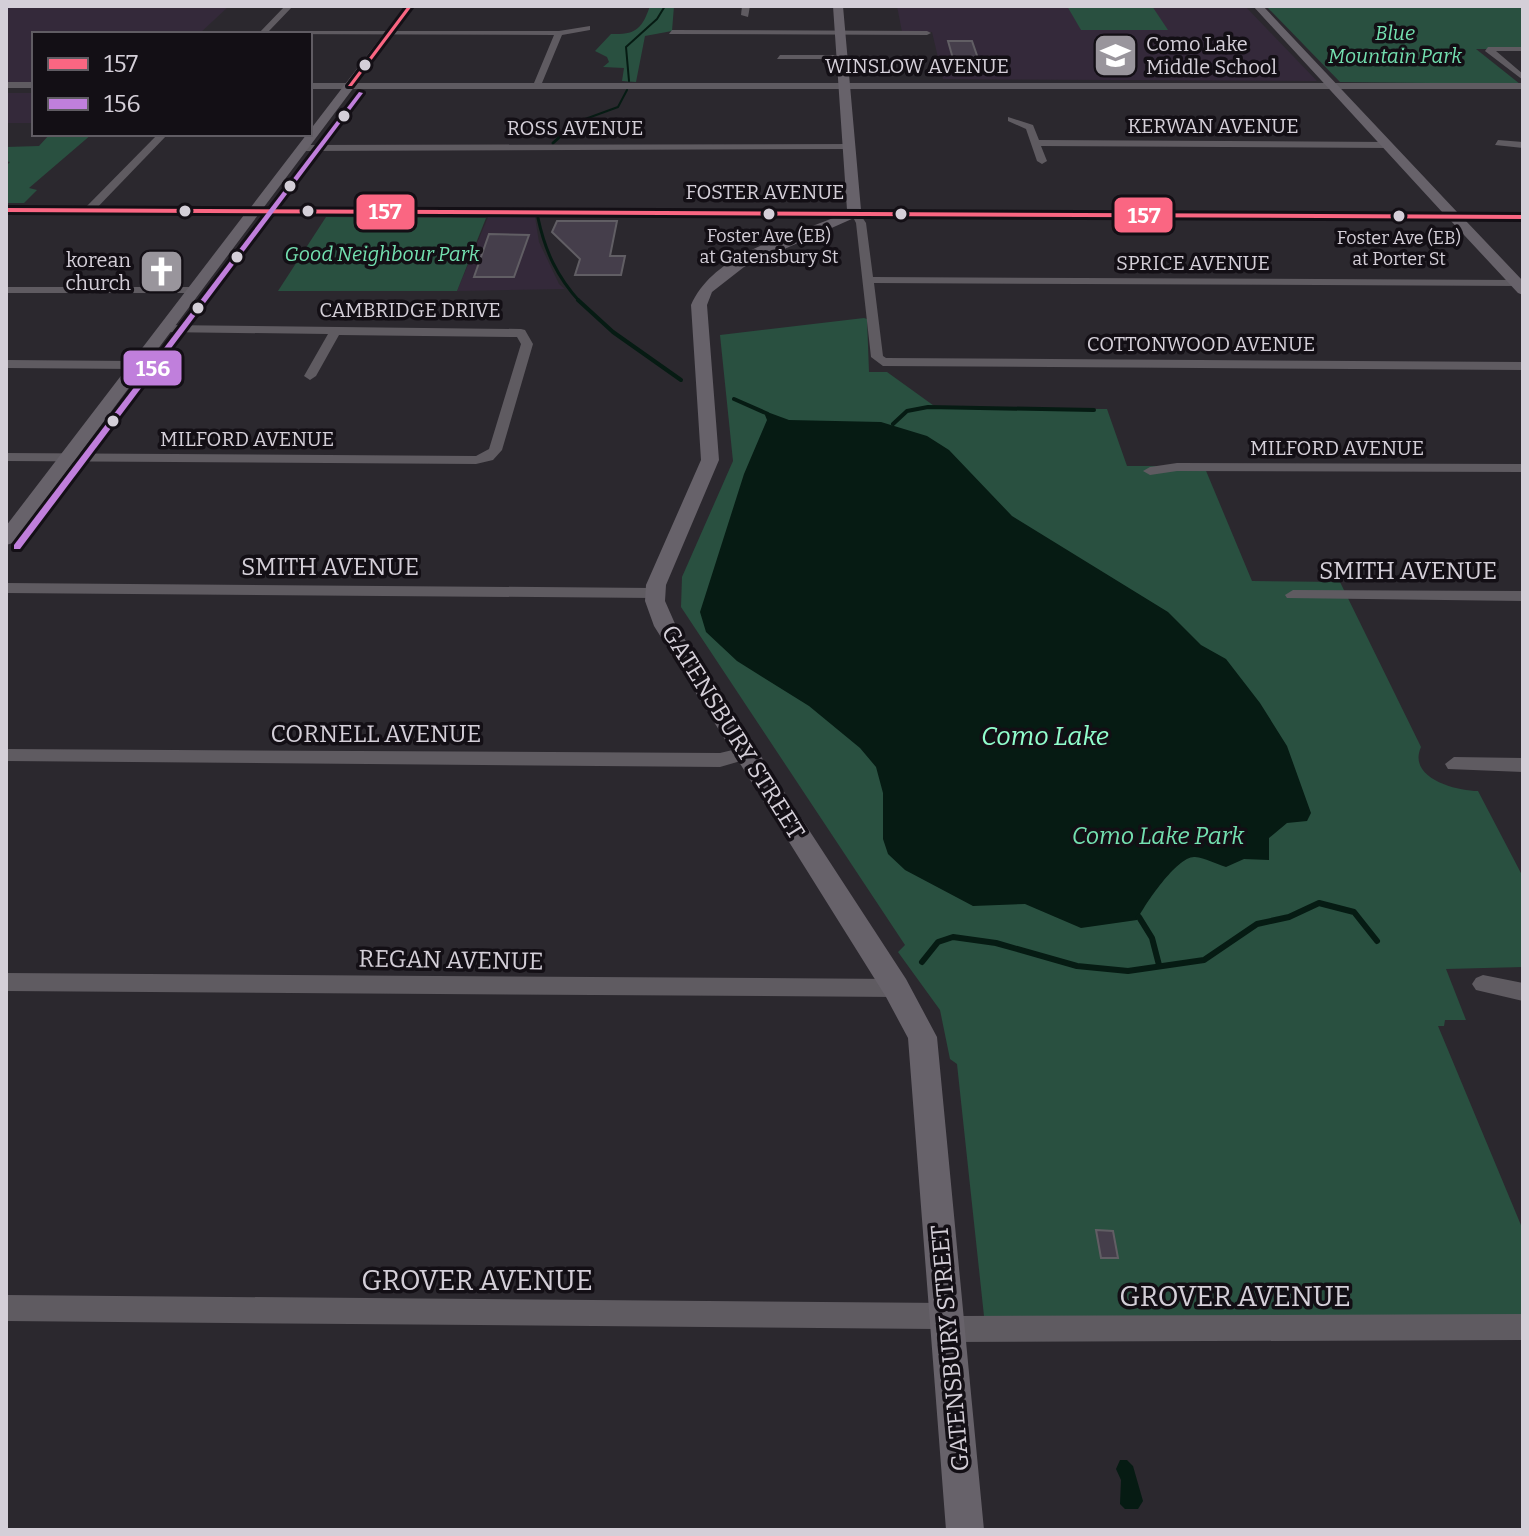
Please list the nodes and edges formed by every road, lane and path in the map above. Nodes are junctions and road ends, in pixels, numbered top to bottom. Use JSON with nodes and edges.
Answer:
{"nodes":[{"id":1,"x":289,"y":6,"type":"edge"},
{"id":2,"x":410,"y":6,"type":"edge"},
{"id":3,"x":838,"y":6,"type":"edge"},
{"id":4,"x":1258,"y":6,"type":"edge"},
{"id":5,"x":587,"y":28,"type":"dead end"},
{"id":6,"x":264,"y":32,"type":"edge"},
{"id":7,"x":672,"y":32,"type":"dead end"},
{"id":8,"x":390,"y":33,"type":"junction"},
{"id":9,"x":559,"y":33,"type":"junction"},
{"id":10,"x":840,"y":33,"type":"junction"},
{"id":11,"x":927,"y":33,"type":"dead end"},
{"id":12,"x":312,"y":34,"type":"edge"},
{"id":13,"x":1523,"y":49,"type":"edge"},
{"id":14,"x":780,"y":57,"type":"dead end"},
{"id":15,"x":842,"y":57,"type":"junction"},
{"id":16,"x":1523,"y":78,"type":"edge"},
{"id":17,"x":538,"y":84,"type":"junction"},
{"id":18,"x":844,"y":84,"type":"junction"},
{"id":19,"x":6,"y":85,"type":"edge"},
{"id":20,"x":32,"y":85,"type":"edge"},
{"id":21,"x":350,"y":85,"type":"junction"},
{"id":22,"x":312,"y":86,"type":"edge"},
{"id":23,"x":1333,"y":86,"type":"junction"},
{"id":24,"x":1523,"y":86,"type":"edge"},
{"id":25,"x":1011,"y":119,"type":"dead end"},
{"id":26,"x":312,"y":135,"type":"edge"},
{"id":27,"x":161,"y":136,"type":"edge"},
{"id":28,"x":311,"y":136,"type":"edge"},
{"id":29,"x":1036,"y":143,"type":"junction"},
{"id":30,"x":1498,"y":143,"type":"dead end"},
{"id":31,"x":1388,"y":145,"type":"junction"},
{"id":32,"x":1523,"y":145,"type":"edge"},
{"id":33,"x":849,"y":146,"type":"junction"},
{"id":34,"x":302,"y":148,"type":"junction"},
{"id":35,"x":1042,"y":161,"type":"dead end"},
{"id":36,"x":6,"y":210,"type":"edge"},
{"id":37,"x":88,"y":211,"type":"junction"},
{"id":38,"x":253,"y":213,"type":"junction"},
{"id":39,"x":854,"y":213,"type":"junction"},
{"id":40,"x":1456,"y":216,"type":"junction"},
{"id":41,"x":1523,"y":217,"type":"edge"},
{"id":42,"x":868,"y":280,"type":"junction"},
{"id":43,"x":1520,"y":286,"type":"edge"},
{"id":44,"x":6,"y":290,"type":"edge"},
{"id":45,"x":193,"y":290,"type":"junction"},
{"id":46,"x":164,"y":329,"type":"junction"},
{"id":47,"x":336,"y":330,"type":"junction"},
{"id":48,"x":6,"y":364,"type":"edge"},
{"id":49,"x":135,"y":365,"type":"junction"},
{"id":50,"x":1523,"y":366,"type":"edge"},
{"id":51,"x":310,"y":376,"type":"dead end"},
{"id":52,"x":6,"y":457,"type":"edge"},
{"id":53,"x":488,"y":457,"type":"junction"},
{"id":54,"x":66,"y":458,"type":"junction"},
{"id":55,"x":501,"y":467,"type":"dead end"},
{"id":56,"x":1523,"y":468,"type":"edge"},
{"id":57,"x":1150,"y":471,"type":"dead end"},
{"id":58,"x":6,"y":539,"type":"edge"},
{"id":59,"x":6,"y":588,"type":"edge"},
{"id":60,"x":654,"y":593,"type":"junction"},
{"id":61,"x":1293,"y":595,"type":"dead end"},
{"id":62,"x":1523,"y":596,"type":"edge"},
{"id":63,"x":745,"y":753,"type":"junction"},
{"id":64,"x":6,"y":755,"type":"edge"},
{"id":65,"x":1454,"y":764,"type":"dead end"},
{"id":66,"x":1523,"y":765,"type":"edge"},
{"id":67,"x":6,"y":982,"type":"edge"},
{"id":68,"x":1483,"y":984,"type":"dead end"},
{"id":69,"x":896,"y":988,"type":"junction"},
{"id":70,"x":1523,"y":992,"type":"edge"},
{"id":71,"x":6,"y":1308,"type":"edge"},
{"id":72,"x":947,"y":1322,"type":"junction"},
{"id":73,"x":1523,"y":1327,"type":"edge"},
{"id":74,"x":965,"y":1530,"type":"edge"}],
"edges":[{"from":1,"to":6,"type":"street"},
{"from":2,"to":8,"type":"street"},
{"from":3,"to":10,"type":"street"},
{"from":4,"to":23,"type":"street"},
{"from":5,"to":9,"type":"street"},
{"from":7,"to":10,"type":"street"},
{"from":8,"to":9,"type":"street"},
{"from":8,"to":12,"type":"street"},
{"from":8,"to":21,"type":"street"},
{"from":9,"to":17,"type":"street"},
{"from":10,"to":11,"type":"street"},
{"from":10,"to":15,"type":"street"},
{"from":13,"to":16,"type":"street"},
{"from":14,"to":15,"type":"street"},
{"from":15,"to":18,"type":"street"},
{"from":17,"to":18,"type":"street","name":"WINSLOW AVENUE"},
{"from":17,"to":21,"type":"street","name":"WINSLOW AVENUE"},
{"from":18,"to":23,"type":"street","name":"WINSLOW AVENUE"},
{"from":18,"to":33,"type":"street"},
{"from":19,"to":20,"type":"street"},
{"from":21,"to":22,"type":"street","name":"WINSLOW AVENUE"},
{"from":21,"to":26,"type":"street"},
{"from":23,"to":24,"type":"street","name":"WINSLOW AVENUE"},
{"from":23,"to":31,"type":"street"},
{"from":25,"to":29,"type":"street"},
{"from":27,"to":37,"type":"street"},
{"from":28,"to":34,"type":"street"},
{"from":29,"to":31,"type":"street","name":"KERWAN AVENUE"},
{"from":29,"to":35,"type":"street"},
{"from":30,"to":32,"type":"street"},
{"from":31,"to":40,"type":"street"},
{"from":33,"to":34,"type":"street","name":"ROSS AVENUE"},
{"from":33,"to":39,"type":"street"},
{"from":34,"to":38,"type":"street"},
{"from":36,"to":37,"type":"street","name":"FOSTER AVENUE"},
{"from":37,"to":38,"type":"street","name":"FOSTER AVENUE"},
{"from":38,"to":39,"type":"street","name":"FOSTER AVENUE"},
{"from":38,"to":45,"type":"street"},
{"from":39,"to":40,"type":"street","name":"FOSTER AVENUE"},
{"from":39,"to":42,"type":"street"},
{"from":39,"to":60,"type":"street","name":"GATENSBURY STREET"},
{"from":40,"to":41,"type":"street","name":"FOSTER AVENUE"},
{"from":40,"to":43,"type":"street"},
{"from":42,"to":43,"type":"street","name":"SPRICE AVENUE"},
{"from":42,"to":50,"type":"street","name":"COTTONWOOD AVENUE"},
{"from":44,"to":45,"type":"street"},
{"from":45,"to":46,"type":"street"},
{"from":46,"to":47,"type":"street","name":"CAMBRIDGE DRIVE"},
{"from":46,"to":49,"type":"street"},
{"from":47,"to":51,"type":"street"},
{"from":47,"to":53,"type":"street","name":"CAMBRIDGE DRIVE"},
{"from":48,"to":49,"type":"street"},
{"from":49,"to":54,"type":"street"},
{"from":52,"to":54,"type":"street","name":"MILFORD AVENUE"},
{"from":53,"to":54,"type":"street","name":"MILFORD AVENUE"},
{"from":53,"to":55,"type":"street"},
{"from":54,"to":58,"type":"street"},
{"from":56,"to":57,"type":"street","name":"MILFORD AVENUE"},
{"from":59,"to":60,"type":"street","name":"SMITH AVENUE"},
{"from":60,"to":63,"type":"street","name":"GATENSBURY STREET"},
{"from":61,"to":62,"type":"street","name":"SMITH AVENUE"},
{"from":63,"to":64,"type":"street","name":"CORNELL AVENUE"},
{"from":63,"to":69,"type":"street","name":"GATENSBURY STREET"},
{"from":65,"to":66,"type":"street"},
{"from":67,"to":69,"type":"street","name":"REGAN AVENUE"},
{"from":68,"to":70,"type":"street"},
{"from":69,"to":72,"type":"street","name":"GATENSBURY STREET"},
{"from":71,"to":72,"type":"street","name":"GROVER AVENUE"},
{"from":72,"to":73,"type":"street","name":"GROVER AVENUE"},
{"from":72,"to":74,"type":"street","name":"GATENSBURY STREET"}]}
